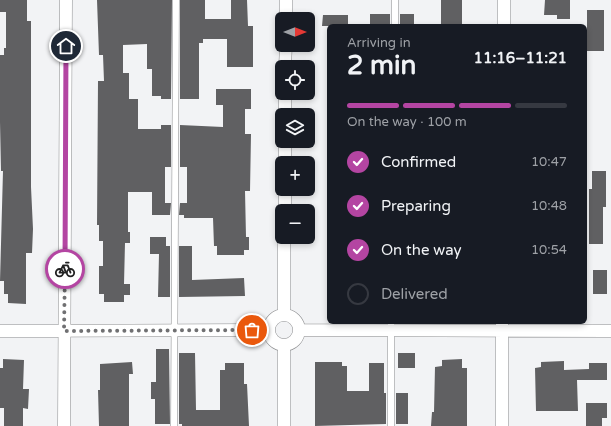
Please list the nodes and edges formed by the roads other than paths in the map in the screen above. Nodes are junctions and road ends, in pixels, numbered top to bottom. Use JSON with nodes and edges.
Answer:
{"nodes":[{"id":1,"x":66,"y":0,"type":"edge"},
{"id":2,"x":176,"y":0,"type":"edge"},
{"id":3,"x":286,"y":0,"type":"edge"},
{"id":4,"x":395,"y":0,"type":"edge"},
{"id":5,"x":504,"y":0,"type":"edge"},
{"id":6,"x":286,"y":12,"type":"edge"},
{"id":7,"x":395,"y":24,"type":"edge"},
{"id":8,"x":504,"y":24,"type":"edge"},
{"id":9,"x":284,"y":244,"type":"edge"},
{"id":10,"x":284,"y":315,"type":"junction"},
{"id":11,"x":391,"y":326,"type":"edge"},
{"id":12,"x":502,"y":326,"type":"edge"},
{"id":13,"x":267,"y":330,"type":"junction"},
{"id":14,"x":299,"y":330,"type":"junction"},
{"id":15,"x":0,"y":331,"type":"edge"},
{"id":16,"x":64,"y":331,"type":"junction"},
{"id":17,"x":174,"y":331,"type":"junction"},
{"id":18,"x":611,"y":331,"type":"edge"},
{"id":19,"x":284,"y":346,"type":"junction"},
{"id":20,"x":64,"y":426,"type":"edge"},
{"id":21,"x":174,"y":426,"type":"edge"},
{"id":22,"x":284,"y":426,"type":"edge"},
{"id":23,"x":391,"y":426,"type":"edge"},
{"id":24,"x":502,"y":426,"type":"edge"}],
"edges":[{"from":1,"to":16,"type":"street"},
{"from":2,"to":17,"type":"lane"},
{"from":3,"to":6,"type":"street"},
{"from":4,"to":7,"type":"lane"},
{"from":5,"to":8,"type":"street"},
{"from":9,"to":10,"type":"street"},
{"from":10,"to":13,"type":"street"},
{"from":10,"to":14,"type":"street"},
{"from":11,"to":12,"type":"street"},
{"from":11,"to":14,"type":"street"},
{"from":11,"to":23,"type":"lane"},
{"from":12,"to":18,"type":"street"},
{"from":12,"to":24,"type":"street"},
{"from":13,"to":17,"type":"street"},
{"from":13,"to":19,"type":"street"},
{"from":14,"to":19,"type":"street"},
{"from":15,"to":16,"type":"street"},
{"from":16,"to":17,"type":"street"},
{"from":16,"to":20,"type":"street"},
{"from":17,"to":21,"type":"lane"},
{"from":19,"to":22,"type":"street"}]}
